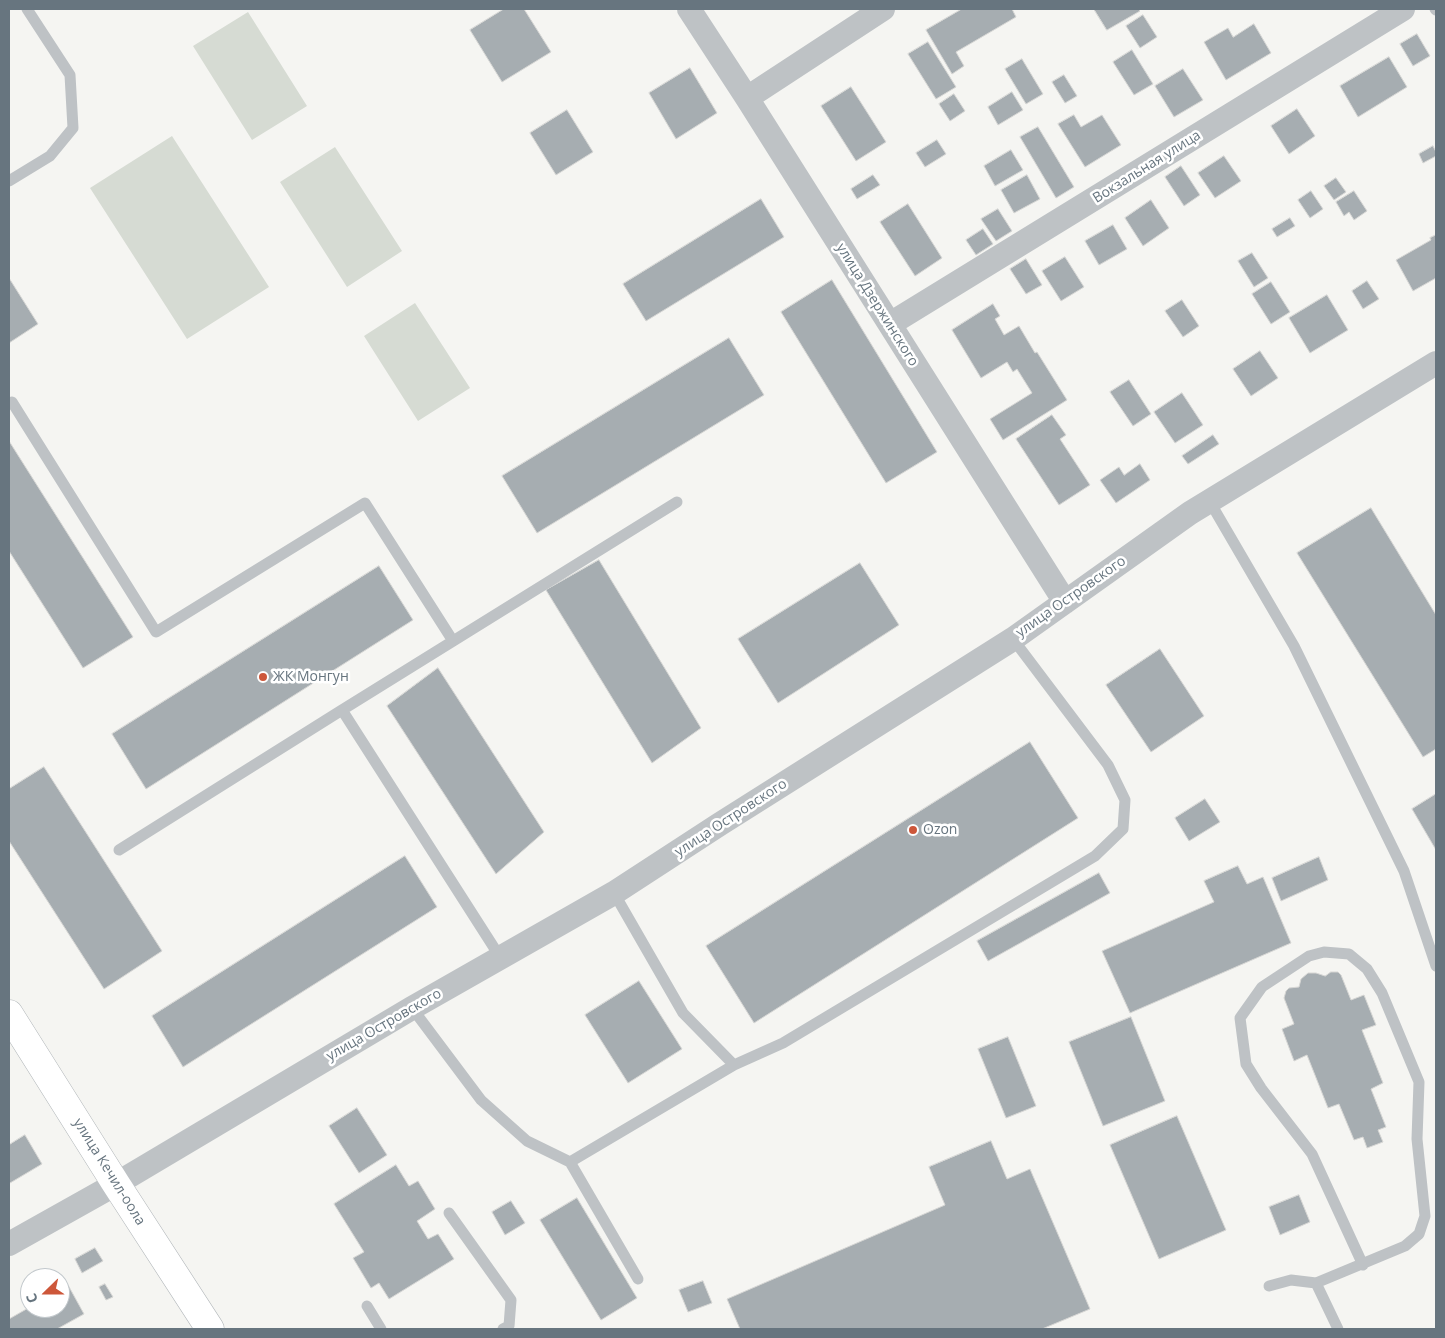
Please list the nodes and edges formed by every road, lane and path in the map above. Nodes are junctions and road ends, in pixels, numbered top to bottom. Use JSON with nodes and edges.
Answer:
{"nodes":[{"id":1,"x":27,"y":9,"type":"edge"},
{"id":2,"x":689,"y":9,"type":"edge"},
{"id":3,"x":883,"y":9,"type":"edge"},
{"id":4,"x":1403,"y":9,"type":"edge"},
{"id":5,"x":747,"y":98,"type":"junction"},
{"id":6,"x":9,"y":181,"type":"edge"},
{"id":7,"x":890,"y":324,"type":"junction"},
{"id":8,"x":1436,"y":363,"type":"edge"},
{"id":9,"x":12,"y":402,"type":"dead end"},
{"id":10,"x":677,"y":502,"type":"dead end"},
{"id":11,"x":1210,"y":502,"type":"junction"},
{"id":12,"x":1065,"y":602,"type":"junction"},
{"id":13,"x":1013,"y":639,"type":"junction"},
{"id":14,"x":453,"y":641,"type":"junction"},
{"id":15,"x":342,"y":710,"type":"junction"},
{"id":16,"x":119,"y":850,"type":"dead end"},
{"id":17,"x":614,"y":893,"type":"junction"},
{"id":18,"x":500,"y":957,"type":"junction"},
{"id":19,"x":1436,"y":966,"type":"edge"},
{"id":20,"x":412,"y":1008,"type":"junction"},
{"id":21,"x":9,"y":1014,"type":"edge"},
{"id":22,"x":734,"y":1065,"type":"junction"},
{"id":23,"x":570,"y":1162,"type":"junction"},
{"id":24,"x":116,"y":1184,"type":"junction"},
{"id":25,"x":449,"y":1213,"type":"dead end"},
{"id":26,"x":9,"y":1244,"type":"edge"},
{"id":27,"x":1363,"y":1265,"type":"junction"},
{"id":28,"x":638,"y":1279,"type":"dead end"},
{"id":29,"x":1316,"y":1283,"type":"junction"},
{"id":30,"x":1269,"y":1286,"type":"dead end"},
{"id":31,"x":367,"y":1306,"type":"dead end"},
{"id":32,"x":210,"y":1329,"type":"edge"},
{"id":33,"x":381,"y":1329,"type":"edge"},
{"id":34,"x":503,"y":1329,"type":"edge"},
{"id":35,"x":1338,"y":1329,"type":"edge"}],
"edges":[{"from":1,"to":6,"type":"lane"},
{"from":2,"to":5,"type":"street","name":"улица Дзержинского"},
{"from":3,"to":5,"type":"street"},
{"from":4,"to":7,"type":"street","name":"Вокзальная улица"},
{"from":5,"to":7,"type":"street","name":"улица Дзержинского"},
{"from":7,"to":12,"type":"street","name":"улица Дзержинского"},
{"from":8,"to":11,"type":"street","name":"улица Островского"},
{"from":9,"to":14,"type":"lane"},
{"from":10,"to":14,"type":"lane"},
{"from":11,"to":12,"type":"street","name":"улица Островского"},
{"from":11,"to":19,"type":"lane"},
{"from":12,"to":13,"type":"street","name":"улица Островского"},
{"from":13,"to":17,"type":"street","name":"улица Островского"},
{"from":13,"to":22,"type":"lane"},
{"from":14,"to":15,"type":"lane"},
{"from":15,"to":16,"type":"lane"},
{"from":15,"to":18,"type":"lane"},
{"from":17,"to":18,"type":"street","name":"улица Островского"},
{"from":17,"to":22,"type":"lane"},
{"from":18,"to":20,"type":"street","name":"улица Островского"},
{"from":20,"to":23,"type":"lane"},
{"from":20,"to":24,"type":"street","name":"улица Островского"},
{"from":21,"to":24,"type":"street","name":"улица Кечил-оола"},
{"from":22,"to":23,"type":"lane"},
{"from":23,"to":28,"type":"lane"},
{"from":24,"to":26,"type":"street","name":"улица Островского"},
{"from":24,"to":32,"type":"street","name":"улица Кечил-оола"},
{"from":25,"to":34,"type":"lane"},
{"from":27,"to":27,"type":"lane"},
{"from":27,"to":29,"type":"lane"},
{"from":29,"to":30,"type":"lane"},
{"from":29,"to":35,"type":"lane"},
{"from":31,"to":33,"type":"lane"}]}
